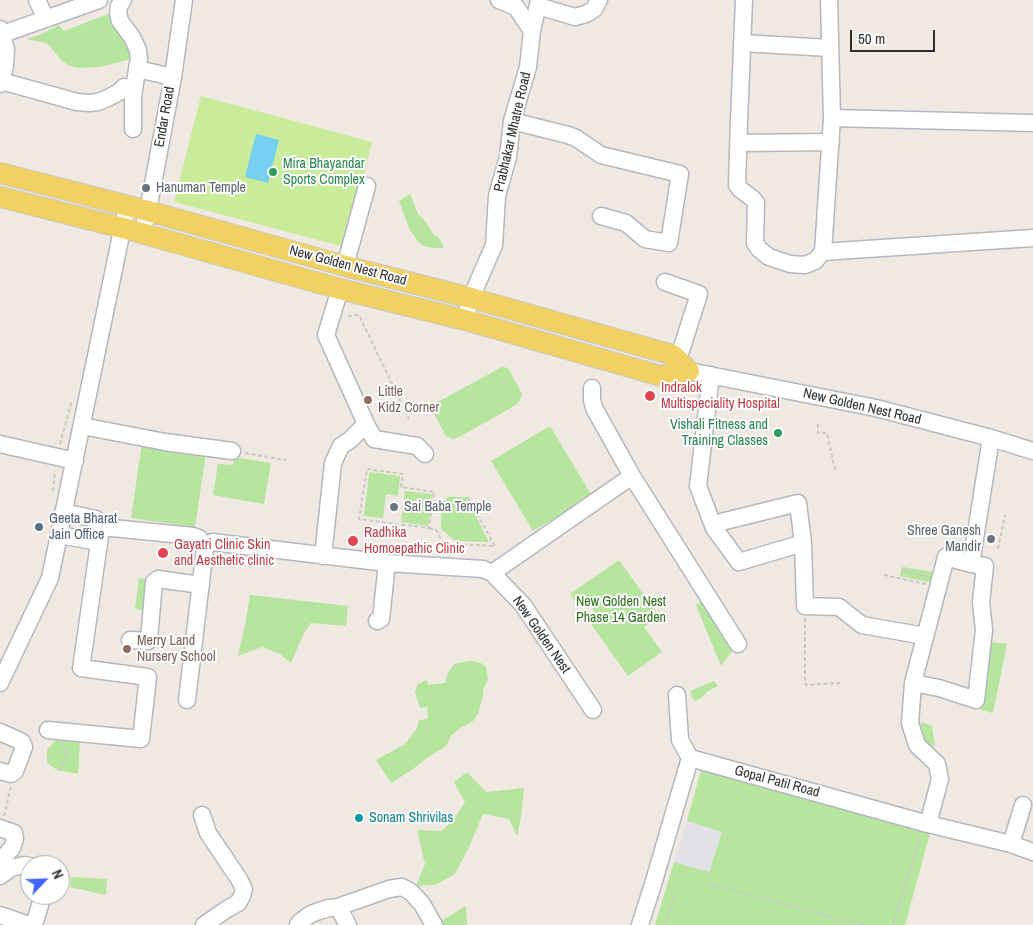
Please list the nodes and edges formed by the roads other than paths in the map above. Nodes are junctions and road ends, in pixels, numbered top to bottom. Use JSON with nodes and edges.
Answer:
{"nodes":[{"id":1,"x":37,"y":0,"type":"edge"},
{"id":2,"x":99,"y":0,"type":"edge"},
{"id":3,"x":123,"y":0,"type":"edge"},
{"id":4,"x":184,"y":0,"type":"edge"},
{"id":5,"x":500,"y":0,"type":"edge"},
{"id":6,"x":599,"y":0,"type":"edge"},
{"id":7,"x":744,"y":0,"type":"edge"},
{"id":8,"x":829,"y":0,"type":"edge"},
{"id":9,"x":538,"y":3,"type":"edge"},
{"id":10,"x":46,"y":19,"type":"junction"},
{"id":11,"x":532,"y":31,"type":"junction"},
{"id":12,"x":1,"y":33,"type":"edge"},
{"id":13,"x":742,"y":43,"type":"junction"},
{"id":14,"x":830,"y":48,"type":"junction"},
{"id":15,"x":137,"y":69,"type":"junction"},
{"id":16,"x":172,"y":77,"type":"junction"},
{"id":17,"x":0,"y":82,"type":"edge"},
{"id":18,"x":124,"y":87,"type":"dead end"},
{"id":19,"x":832,"y":118,"type":"junction"},
{"id":20,"x":512,"y":122,"type":"junction"},
{"id":21,"x":1033,"y":123,"type":"edge"},
{"id":22,"x":133,"y":129,"type":"dead end"},
{"id":23,"x":831,"y":142,"type":"junction"},
{"id":24,"x":738,"y":143,"type":"junction"},
{"id":25,"x":0,"y":174,"type":"edge"},
{"id":26,"x":367,"y":186,"type":"dead end"},
{"id":27,"x":0,"y":197,"type":"edge"},
{"id":28,"x":127,"y":206,"type":"junction"},
{"id":29,"x":148,"y":211,"type":"junction"},
{"id":30,"x":601,"y":216,"type":"dead end"},
{"id":31,"x":122,"y":228,"type":"junction"},
{"id":32,"x":142,"y":234,"type":"junction"},
{"id":33,"x":1033,"y":238,"type":"edge"},
{"id":34,"x":823,"y":252,"type":"junction"},
{"id":35,"x":345,"y":266,"type":"junction"},
{"id":36,"x":665,"y":282,"type":"dead end"},
{"id":37,"x":340,"y":289,"type":"junction"},
{"id":38,"x":471,"y":298,"type":"junction"},
{"id":39,"x":465,"y":320,"type":"junction"},
{"id":40,"x":683,"y":366,"type":"junction"},
{"id":41,"x":711,"y":375,"type":"junction"},
{"id":42,"x":592,"y":388,"type":"dead end"},
{"id":43,"x":366,"y":424,"type":"junction"},
{"id":44,"x":82,"y":426,"type":"junction"},
{"id":45,"x":991,"y":438,"type":"junction"},
{"id":46,"x":0,"y":444,"type":"edge"},
{"id":47,"x":235,"y":451,"type":"road end"},
{"id":48,"x":1033,"y":451,"type":"edge"},
{"id":49,"x":425,"y":454,"type":"dead end"},
{"id":50,"x":74,"y":461,"type":"junction"},
{"id":51,"x":632,"y":476,"type":"junction"},
{"id":52,"x":63,"y":512,"type":"junction"},
{"id":53,"x":712,"y":524,"type":"junction"},
{"id":54,"x":101,"y":531,"type":"junction"},
{"id":55,"x":59,"y":535,"type":"junction"},
{"id":56,"x":206,"y":543,"type":"junction"},
{"id":57,"x":803,"y":543,"type":"junction"},
{"id":58,"x":323,"y":556,"type":"junction"},
{"id":59,"x":387,"y":563,"type":"junction"},
{"id":60,"x":971,"y":564,"type":"junction"},
{"id":61,"x":492,"y":573,"type":"junction"},
{"id":62,"x":201,"y":585,"type":"junction"},
{"id":63,"x":377,"y":621,"type":"dead end"},
{"id":64,"x":925,"y":636,"type":"junction"},
{"id":65,"x":130,"y":640,"type":"dead end"},
{"id":66,"x":738,"y":644,"type":"dead end"},
{"id":67,"x":5,"y":658,"type":"edge"},
{"id":68,"x":0,"y":683,"type":"edge"},
{"id":69,"x":913,"y":683,"type":"junction"},
{"id":70,"x":190,"y":696,"type":"dead end"},
{"id":71,"x":677,"y":696,"type":"dead end"},
{"id":72,"x":594,"y":710,"type":"dead end"},
{"id":73,"x":0,"y":732,"type":"edge"},
{"id":74,"x":55,"y":735,"type":"road end"},
{"id":75,"x":690,"y":758,"type":"junction"},
{"id":76,"x":3,"y":776,"type":"edge"},
{"id":77,"x":1023,"y":805,"type":"dead end"},
{"id":78,"x":202,"y":815,"type":"dead end"},
{"id":79,"x":2,"y":822,"type":"edge"},
{"id":80,"x":925,"y":827,"type":"junction"},
{"id":81,"x":1011,"y":844,"type":"junction"},
{"id":82,"x":1033,"y":852,"type":"edge"},
{"id":83,"x":0,"y":861,"type":"edge"},
{"id":84,"x":20,"y":866,"type":"edge"},
{"id":85,"x":0,"y":876,"type":"edge"},
{"id":86,"x":40,"y":905,"type":"edge"},
{"id":87,"x":338,"y":907,"type":"junction"},
{"id":88,"x":0,"y":915,"type":"edge"},
{"id":89,"x":29,"y":925,"type":"edge"},
{"id":90,"x":34,"y":925,"type":"edge"},
{"id":91,"x":204,"y":925,"type":"edge"},
{"id":92,"x":298,"y":925,"type":"edge"},
{"id":93,"x":348,"y":925,"type":"edge"},
{"id":94,"x":434,"y":925,"type":"edge"},
{"id":95,"x":640,"y":925,"type":"edge"}],
"edges":[{"from":1,"to":10,"type":"street"},
{"from":2,"to":10,"type":"street"},
{"from":3,"to":15,"type":"street"},
{"from":4,"to":16,"type":"street","name":"Endar Road"},
{"from":5,"to":11,"type":"street"},
{"from":6,"to":9,"type":"street"},
{"from":7,"to":13,"type":"street"},
{"from":8,"to":14,"type":"street"},
{"from":9,"to":11,"type":"street","name":"Prabhakar Mhatre Road"},
{"from":10,"to":12,"type":"street"},
{"from":11,"to":20,"type":"street","name":"Prabhakar Mhatre Road"},
{"from":12,"to":17,"type":"street"},
{"from":13,"to":14,"type":"street"},
{"from":13,"to":24,"type":"street"},
{"from":14,"to":19,"type":"street"},
{"from":15,"to":16,"type":"street"},
{"from":15,"to":22,"type":"street"},
{"from":16,"to":29,"type":"street","name":"Endar Road"},
{"from":17,"to":18,"type":"street"},
{"from":19,"to":21,"type":"street"},
{"from":19,"to":23,"type":"street"},
{"from":20,"to":30,"type":"street"},
{"from":20,"to":38,"type":"street","name":"Prabhakar Mhatre Road"},
{"from":23,"to":24,"type":"street"},
{"from":23,"to":34,"type":"street"},
{"from":24,"to":34,"type":"street"},
{"from":25,"to":28,"type":"main road","name":"New Golden Nest Road"},
{"from":26,"to":35,"type":"street"},
{"from":27,"to":31,"type":"main road","name":"New Golden Nest Road"},
{"from":28,"to":29,"type":"main road","name":"New Golden Nest Road"},
{"from":28,"to":31,"type":"street"},
{"from":29,"to":32,"type":"street","name":"Endar Road"},
{"from":29,"to":35,"type":"main road","name":"New Golden Nest Road"},
{"from":31,"to":32,"type":"main road","name":"New Golden Nest Road"},
{"from":31,"to":44,"type":"street"},
{"from":32,"to":37,"type":"main road","name":"New Golden Nest Road"},
{"from":33,"to":34,"type":"street"},
{"from":35,"to":38,"type":"main road","name":"New Golden Nest Road"},
{"from":36,"to":40,"type":"street"},
{"from":37,"to":39,"type":"main road","name":"New Golden Nest Road"},
{"from":37,"to":43,"type":"street"},
{"from":38,"to":39,"type":"street","name":"Prabhakar Mhatre Road"},
{"from":38,"to":40,"type":"main road","name":"New Golden Nest Road"},
{"from":39,"to":40,"type":"main road","name":"New Golden Nest Road"},
{"from":40,"to":41,"type":"street","name":"New Golden Nest Road"},
{"from":41,"to":45,"type":"street","name":"New Golden Nest Road"},
{"from":41,"to":53,"type":"street"},
{"from":42,"to":51,"type":"street"},
{"from":43,"to":49,"type":"street"},
{"from":43,"to":58,"type":"street"},
{"from":44,"to":47,"type":"street"},
{"from":44,"to":50,"type":"street"},
{"from":45,"to":48,"type":"street","name":"New Golden Nest Road"},
{"from":45,"to":60,"type":"street"},
{"from":46,"to":50,"type":"street"},
{"from":50,"to":52,"type":"street"},
{"from":51,"to":61,"type":"street"},
{"from":51,"to":66,"type":"street"},
{"from":52,"to":54,"type":"street"},
{"from":52,"to":55,"type":"street"},
{"from":53,"to":57,"type":"street"},
{"from":53,"to":57,"type":"street"},
{"from":54,"to":55,"type":"street"},
{"from":54,"to":56,"type":"street"},
{"from":54,"to":74,"type":"street"},
{"from":55,"to":67,"type":"street"},
{"from":56,"to":58,"type":"street"},
{"from":56,"to":62,"type":"street"},
{"from":57,"to":64,"type":"street"},
{"from":58,"to":59,"type":"street"},
{"from":59,"to":61,"type":"street"},
{"from":59,"to":63,"type":"street"},
{"from":60,"to":64,"type":"street"},
{"from":60,"to":69,"type":"street"},
{"from":61,"to":72,"type":"street","name":"New Golden Nest"},
{"from":62,"to":65,"type":"street"},
{"from":62,"to":70,"type":"street"},
{"from":64,"to":69,"type":"street"},
{"from":67,"to":68,"type":"street"},
{"from":69,"to":80,"type":"street"},
{"from":71,"to":75,"type":"street"},
{"from":73,"to":76,"type":"street"},
{"from":75,"to":80,"type":"street","name":"Gopal Patil Road"},
{"from":75,"to":95,"type":"street"},
{"from":77,"to":81,"type":"street"},
{"from":78,"to":91,"type":"street"},
{"from":79,"to":83,"type":"street"},
{"from":80,"to":81,"type":"street","name":"Gopal Patil Road"},
{"from":81,"to":82,"type":"street","name":"Gopal Patil Road"},
{"from":84,"to":85,"type":"street"},
{"from":86,"to":90,"type":"street"},
{"from":87,"to":92,"type":"street"},
{"from":87,"to":93,"type":"street"},
{"from":87,"to":94,"type":"street"},
{"from":88,"to":89,"type":"street"}]}
